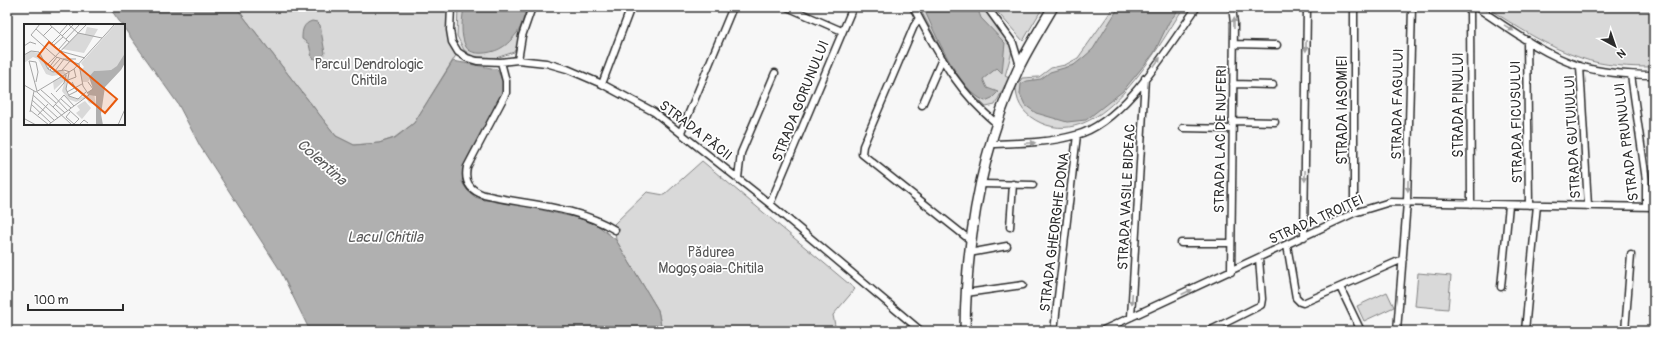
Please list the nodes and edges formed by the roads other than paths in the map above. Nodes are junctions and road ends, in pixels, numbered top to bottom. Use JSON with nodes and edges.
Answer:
{"nodes":[{"id":1,"x":451,"y":7,"type":"edge"},
{"id":2,"x":532,"y":7,"type":"edge"},
{"id":3,"x":631,"y":7,"type":"edge"},
{"id":4,"x":733,"y":7,"type":"edge"},
{"id":5,"x":787,"y":7,"type":"edge"},
{"id":6,"x":853,"y":7,"type":"edge"},
{"id":7,"x":913,"y":7,"type":"edge"},
{"id":8,"x":987,"y":7,"type":"edge"},
{"id":9,"x":1053,"y":7,"type":"edge"},
{"id":10,"x":1197,"y":7,"type":"edge"},
{"id":11,"x":1232,"y":7,"type":"edge"},
{"id":12,"x":1307,"y":7,"type":"edge"},
{"id":13,"x":1354,"y":7,"type":"edge"},
{"id":14,"x":1412,"y":7,"type":"edge"},
{"id":15,"x":1470,"y":7,"type":"edge"},
{"id":16,"x":1476,"y":7,"type":"edge"},
{"id":17,"x":919,"y":18,"type":"junction"},
{"id":18,"x":842,"y":31,"type":"junction"},
{"id":19,"x":1526,"y":40,"type":"junction"},
{"id":20,"x":1234,"y":44,"type":"junction"},
{"id":21,"x":1277,"y":45,"type":"dead end"},
{"id":22,"x":942,"y":59,"type":"junction"},
{"id":23,"x":518,"y":60,"type":"junction"},
{"id":24,"x":501,"y":62,"type":"junction"},
{"id":25,"x":1020,"y":66,"type":"junction"},
{"id":26,"x":1580,"y":66,"type":"junction"},
{"id":27,"x":775,"y":74,"type":"dead end"},
{"id":28,"x":1631,"y":75,"type":"junction"},
{"id":29,"x":1654,"y":75,"type":"edge"},
{"id":30,"x":1145,"y":78,"type":"junction"},
{"id":31,"x":602,"y":84,"type":"junction"},
{"id":32,"x":1233,"y":84,"type":"junction"},
{"id":33,"x":1273,"y":85,"type":"dead end"},
{"id":34,"x":922,"y":105,"type":"dead end"},
{"id":35,"x":1232,"y":121,"type":"junction"},
{"id":36,"x":1275,"y":122,"type":"dead end"},
{"id":37,"x":997,"y":124,"type":"junction"},
{"id":38,"x":1183,"y":128,"type":"dead end"},
{"id":39,"x":1232,"y":129,"type":"junction"},
{"id":40,"x":681,"y":132,"type":"junction"},
{"id":41,"x":1077,"y":135,"type":"junction"},
{"id":42,"x":991,"y":144,"type":"junction"},
{"id":43,"x":738,"y":178,"type":"junction"},
{"id":44,"x":981,"y":184,"type":"junction"},
{"id":45,"x":1014,"y":184,"type":"junction"},
{"id":46,"x":1033,"y":185,"type":"dead end"},
{"id":47,"x":1407,"y":202,"type":"junction"},
{"id":48,"x":770,"y":204,"type":"junction"},
{"id":49,"x":1471,"y":204,"type":"junction"},
{"id":50,"x":1509,"y":205,"type":"junction"},
{"id":51,"x":1529,"y":205,"type":"junction"},
{"id":52,"x":1537,"y":205,"type":"junction"},
{"id":53,"x":1588,"y":206,"type":"junction"},
{"id":54,"x":1646,"y":207,"type":"junction"},
{"id":55,"x":1654,"y":207,"type":"edge"},
{"id":56,"x":1354,"y":213,"type":"junction"},
{"id":57,"x":1010,"y":227,"type":"dead end"},
{"id":58,"x":615,"y":230,"type":"dead end"},
{"id":59,"x":1304,"y":237,"type":"junction"},
{"id":60,"x":970,"y":240,"type":"junction"},
{"id":61,"x":1181,"y":243,"type":"dead end"},
{"id":62,"x":1231,"y":243,"type":"junction"},
{"id":63,"x":1287,"y":245,"type":"junction"},
{"id":64,"x":1007,"y":246,"type":"dead end"},
{"id":65,"x":969,"y":252,"type":"junction"},
{"id":66,"x":1631,"y":255,"type":"dead end"},
{"id":67,"x":1259,"y":258,"type":"junction"},
{"id":68,"x":1403,"y":259,"type":"junction"},
{"id":69,"x":1231,"y":272,"type":"junction"},
{"id":70,"x":1023,"y":285,"type":"dead end"},
{"id":71,"x":1340,"y":287,"type":"junction"},
{"id":72,"x":1501,"y":287,"type":"dead end"},
{"id":73,"x":966,"y":293,"type":"junction"},
{"id":74,"x":1131,"y":318,"type":"junction"},
{"id":75,"x":921,"y":331,"type":"edge"},
{"id":76,"x":965,"y":331,"type":"edge"},
{"id":77,"x":1054,"y":331,"type":"edge"},
{"id":78,"x":1101,"y":331,"type":"edge"},
{"id":79,"x":1209,"y":331,"type":"edge"},
{"id":80,"x":1361,"y":331,"type":"edge"},
{"id":81,"x":1397,"y":331,"type":"edge"},
{"id":82,"x":1525,"y":331,"type":"edge"},
{"id":83,"x":1625,"y":331,"type":"edge"}],
"edges":[{"from":1,"to":24,"type":"street","name":"STRADA PĂCII"},
{"from":2,"to":23,"type":"street"},
{"from":3,"to":31,"type":"street"},
{"from":4,"to":40,"type":"street"},
{"from":5,"to":18,"type":"street"},
{"from":6,"to":18,"type":"street","name":"STRADA GORUNULUI"},
{"from":7,"to":17,"type":"street"},
{"from":8,"to":25,"type":"street"},
{"from":9,"to":25,"type":"main road"},
{"from":30,"to":10,"type":"street","one_way":true},
{"from":20,"to":11,"type":"street","name":"STRADA LAC DE NUFERI","one_way":true},
{"from":12,"to":59,"type":"street","one_way":true},
{"from":13,"to":56,"type":"street","name":"STRADA IASOMIEI"},
{"from":14,"to":47,"type":"street","name":"STRADA FAGULUI","one_way":true},
{"from":15,"to":49,"type":"street","name":"STRADA PINULUI"},
{"from":16,"to":19,"type":"street","one_way":true},
{"from":17,"to":22,"type":"street"},
{"from":17,"to":60,"type":"street"},
{"from":18,"to":48,"type":"street","name":"STRADA GORUNULUI"},
{"from":19,"to":26,"type":"street"},
{"from":19,"to":51,"type":"street","name":"STRADA FICUSULUI"},
{"from":20,"to":21,"type":"street"},
{"from":20,"to":32,"type":"street","name":"STRADA LAC DE NUFERI"},
{"from":22,"to":34,"type":"street"},
{"from":22,"to":37,"type":"street"},
{"from":23,"to":24,"type":"street","name":"STRADA PĂCII"},
{"from":23,"to":31,"type":"street","name":"STRADA PĂCII"},
{"from":24,"to":58,"type":"street"},
{"from":25,"to":37,"type":"main road"},
{"from":26,"to":28,"type":"street"},
{"from":26,"to":53,"type":"street","name":"STRADA GUTUIULUI"},
{"from":27,"to":43,"type":"street"},
{"from":28,"to":29,"type":"street"},
{"from":28,"to":54,"type":"street","name":"STRADA PRUNULUI"},
{"from":30,"to":41,"type":"street"},
{"from":30,"to":74,"type":"street","name":"STRADA VASILE BIDEAC","one_way":true},
{"from":31,"to":40,"type":"street","name":"STRADA PĂCII"},
{"from":32,"to":33,"type":"street"},
{"from":32,"to":35,"type":"street","name":"STRADA LAC DE NUFERI"},
{"from":35,"to":36,"type":"street"},
{"from":35,"to":39,"type":"street","name":"STRADA LAC DE NUFERI"},
{"from":37,"to":42,"type":"main road"},
{"from":38,"to":39,"type":"street"},
{"from":39,"to":62,"type":"street","name":"STRADA LAC DE NUFERI"},
{"from":40,"to":43,"type":"street","name":"STRADA PĂCII"},
{"from":42,"to":41,"type":"street","one_way":true},
{"from":41,"to":77,"type":"street","name":"STRADA GHEORGHE DONA"},
{"from":42,"to":44,"type":"main road"},
{"from":43,"to":48,"type":"street","name":"STRADA PĂCII"},
{"from":44,"to":45,"type":"street"},
{"from":44,"to":60,"type":"main road"},
{"from":45,"to":46,"type":"street"},
{"from":45,"to":57,"type":"street"},
{"from":47,"to":49,"type":"street","name":"STRADA TROIȚEI"},
{"from":47,"to":56,"type":"street","name":"STRADA TROIȚEI"},
{"from":47,"to":68,"type":"street","name":"STRADA FAGULUI"},
{"from":48,"to":75,"type":"street","name":"STRADA PĂCII"},
{"from":49,"to":50,"type":"street","name":"STRADA TROIȚEI"},
{"from":50,"to":51,"type":"street","name":"STRADA TROIȚEI"},
{"from":50,"to":72,"type":"street"},
{"from":51,"to":52,"type":"street","name":"STRADA TROIȚEI"},
{"from":52,"to":53,"type":"street","name":"STRADA TROIȚEI"},
{"from":52,"to":82,"type":"street"},
{"from":53,"to":54,"type":"street","name":"STRADA TROIȚEI"},
{"from":54,"to":55,"type":"street","name":"STRADA TROIȚEI"},
{"from":56,"to":59,"type":"street","name":"STRADA TROIȚEI"},
{"from":59,"to":63,"type":"street","name":"STRADA TROIȚEI"},
{"from":60,"to":65,"type":"main road"},
{"from":61,"to":62,"type":"street"},
{"from":62,"to":69,"type":"street","name":"STRADA LAC DE NUFERI"},
{"from":63,"to":67,"type":"street","name":"STRADA TROIȚEI"},
{"from":63,"to":71,"type":"street"},
{"from":64,"to":65,"type":"street"},
{"from":65,"to":73,"type":"main road"},
{"from":66,"to":83,"type":"street"},
{"from":67,"to":69,"type":"street","name":"STRADA TROIȚEI"},
{"from":67,"to":79,"type":"street"},
{"from":68,"to":71,"type":"street"},
{"from":68,"to":81,"type":"street","name":"STRADA FAGULUI"},
{"from":74,"to":69,"type":"street","name":"STRADA TROIȚEI","one_way":true},
{"from":70,"to":73,"type":"street"},
{"from":71,"to":80,"type":"street"},
{"from":73,"to":76,"type":"main road"},
{"from":74,"to":78,"type":"street","name":"STRADA TROIȚEI"}]}
